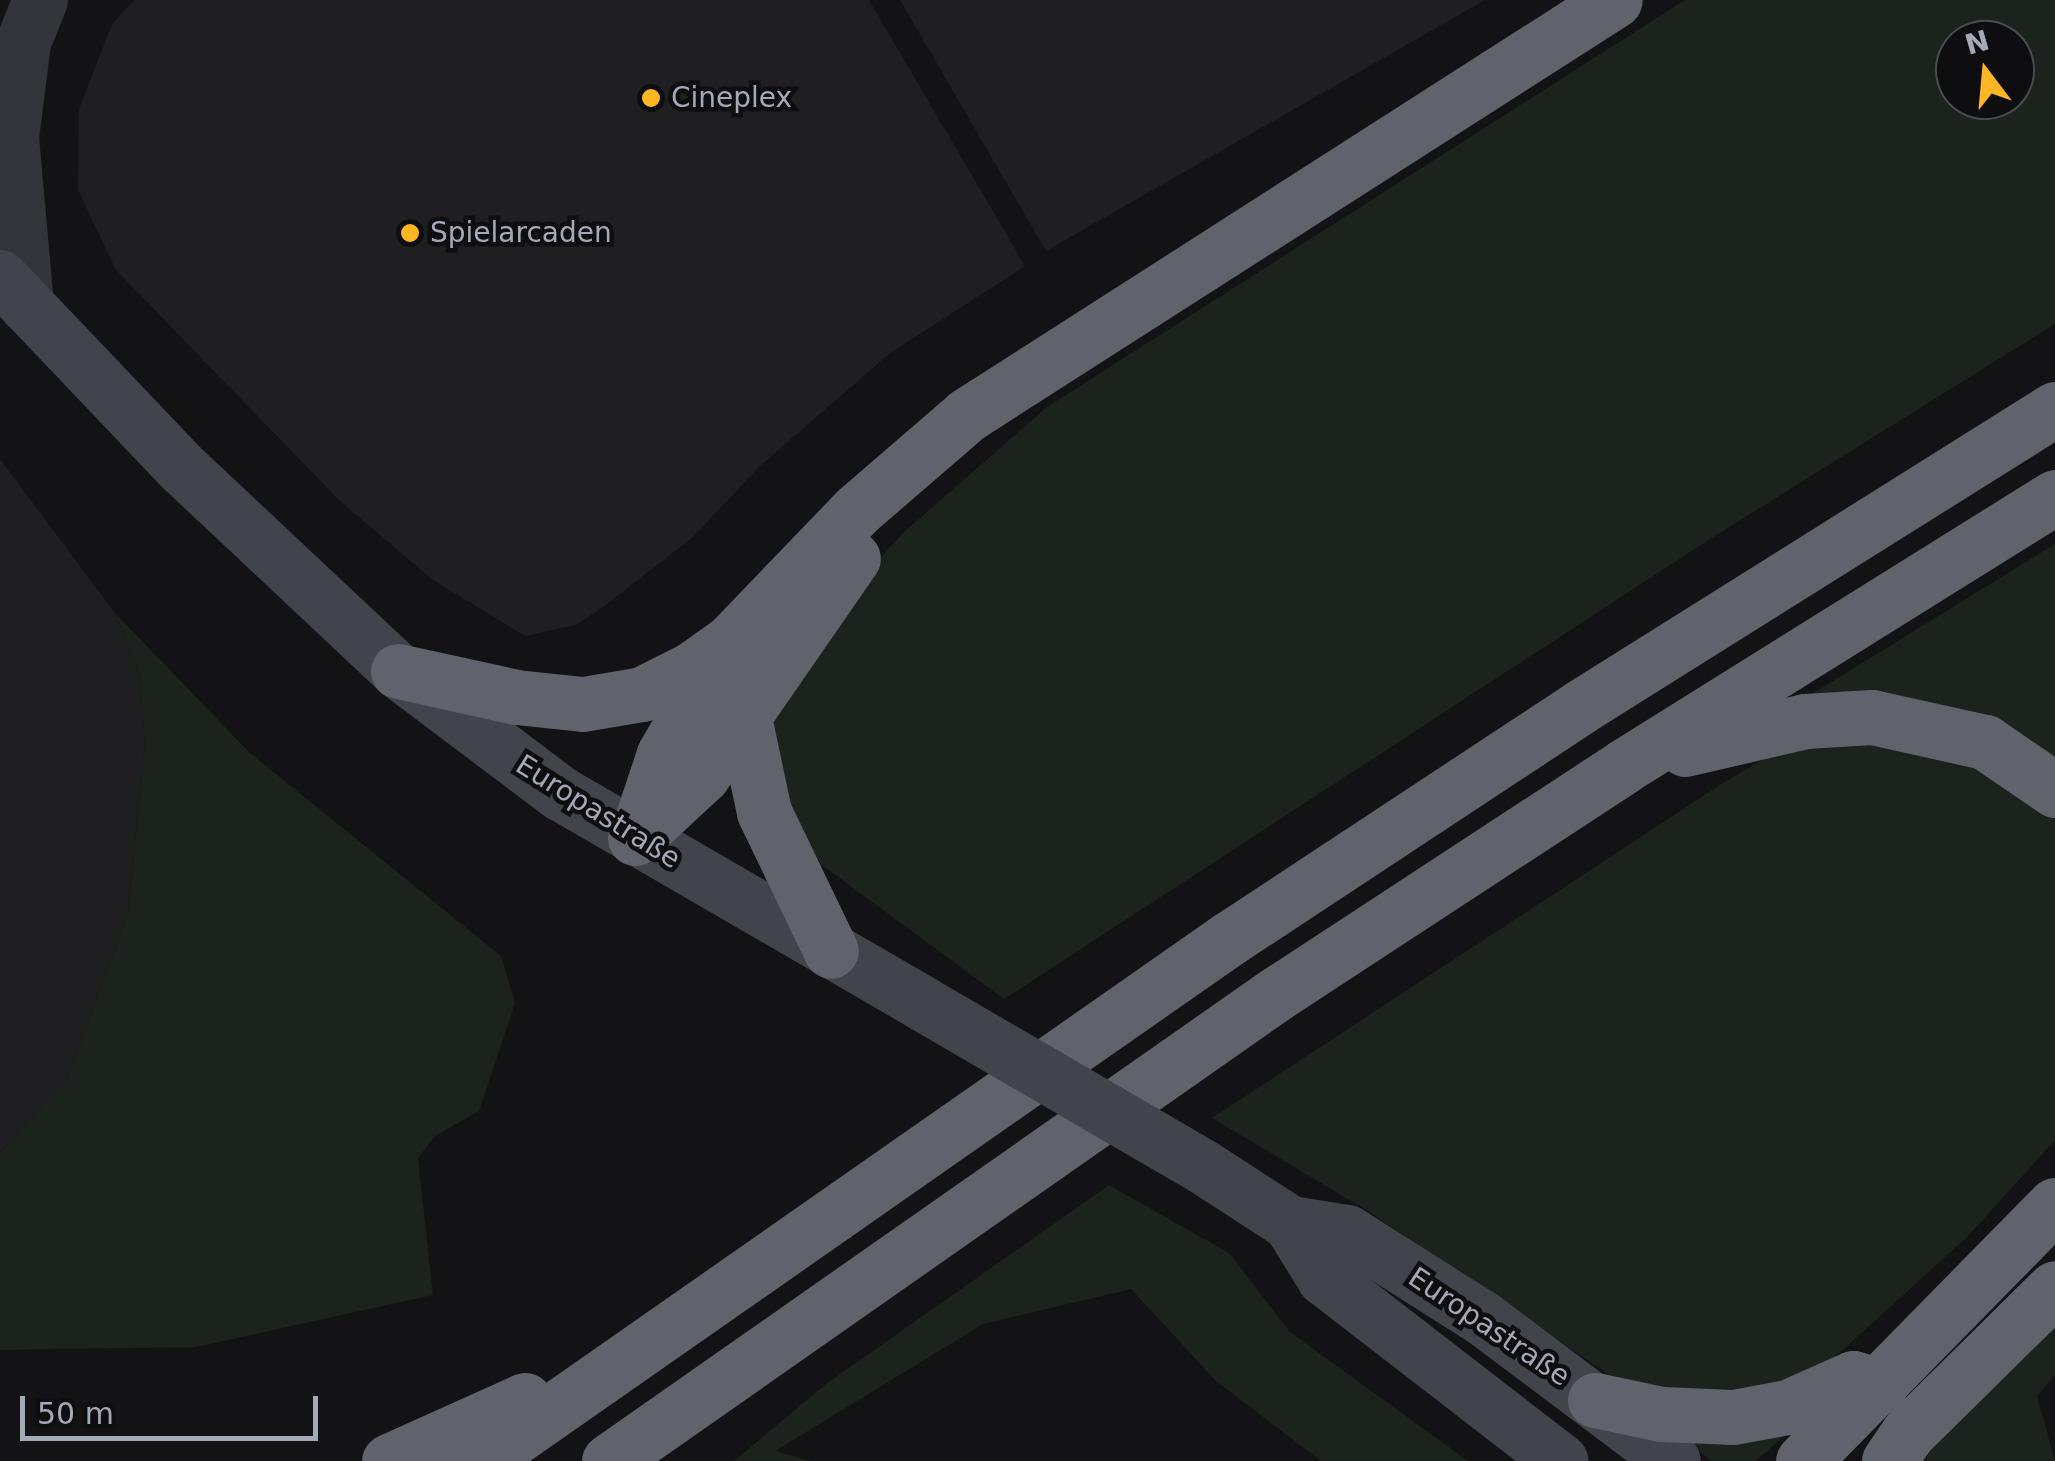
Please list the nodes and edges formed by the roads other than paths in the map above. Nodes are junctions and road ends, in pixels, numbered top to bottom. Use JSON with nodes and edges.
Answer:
{"nodes":[{"id":1,"x":40,"y":0,"type":"edge"},
{"id":2,"x":1615,"y":0,"type":"edge"},
{"id":3,"x":1657,"y":0,"type":"edge"},
{"id":4,"x":13,"y":291,"type":"edge"},
{"id":5,"x":2055,"y":409,"type":"edge"},
{"id":6,"x":2055,"y":496,"type":"edge"},
{"id":7,"x":730,"y":642,"type":"junction"},
{"id":8,"x":398,"y":671,"type":"junction"},
{"id":9,"x":742,"y":714,"type":"junction"},
{"id":10,"x":1624,"y":766,"type":"junction"},
{"id":11,"x":2055,"y":790,"type":"edge"},
{"id":12,"x":635,"y":838,"type":"junction"},
{"id":13,"x":830,"y":951,"type":"junction"},
{"id":14,"x":2055,"y":1205,"type":"edge"},
{"id":15,"x":1290,"y":1223,"type":"junction"},
{"id":16,"x":2055,"y":1288,"type":"edge"},
{"id":17,"x":1880,"y":1387,"type":"junction"},
{"id":18,"x":1594,"y":1400,"type":"junction"},
{"id":19,"x":491,"y":1441,"type":"edge"},
{"id":20,"x":1541,"y":1452,"type":"edge"},
{"id":21,"x":389,"y":1461,"type":"edge"},
{"id":22,"x":609,"y":1461,"type":"edge"},
{"id":23,"x":1673,"y":1461,"type":"edge"},
{"id":24,"x":1803,"y":1461,"type":"edge"},
{"id":25,"x":1890,"y":1461,"type":"edge"}],
"edges":[{"from":1,"to":4,"type":"street"},
{"from":2,"to":7,"type":"highway"},
{"from":3,"to":9,"type":"highway"},
{"from":4,"to":8,"type":"main road","name":"Europastraße"},
{"from":5,"to":19,"type":"highway"},
{"from":6,"to":10,"type":"highway"},
{"from":7,"to":8,"type":"highway"},
{"from":7,"to":12,"type":"highway"},
{"from":8,"to":12,"type":"main road","name":"Europastraße"},
{"from":9,"to":12,"type":"highway"},
{"from":9,"to":13,"type":"highway"},
{"from":10,"to":11,"type":"highway"},
{"from":10,"to":22,"type":"highway"},
{"from":12,"to":13,"type":"main road","name":"Europastraße"},
{"from":13,"to":15,"type":"main road","name":"Europastraße","bridge":true},
{"from":14,"to":17,"type":"highway"},
{"from":15,"to":18,"type":"main road","name":"Europastraße"},
{"from":15,"to":20,"type":"main road","name":"Europastraße"},
{"from":16,"to":25,"type":"highway"},
{"from":17,"to":18,"type":"highway"},
{"from":17,"to":24,"type":"highway"},
{"from":18,"to":23,"type":"main road","name":"Europastraße"},
{"from":19,"to":21,"type":"highway"}]}
